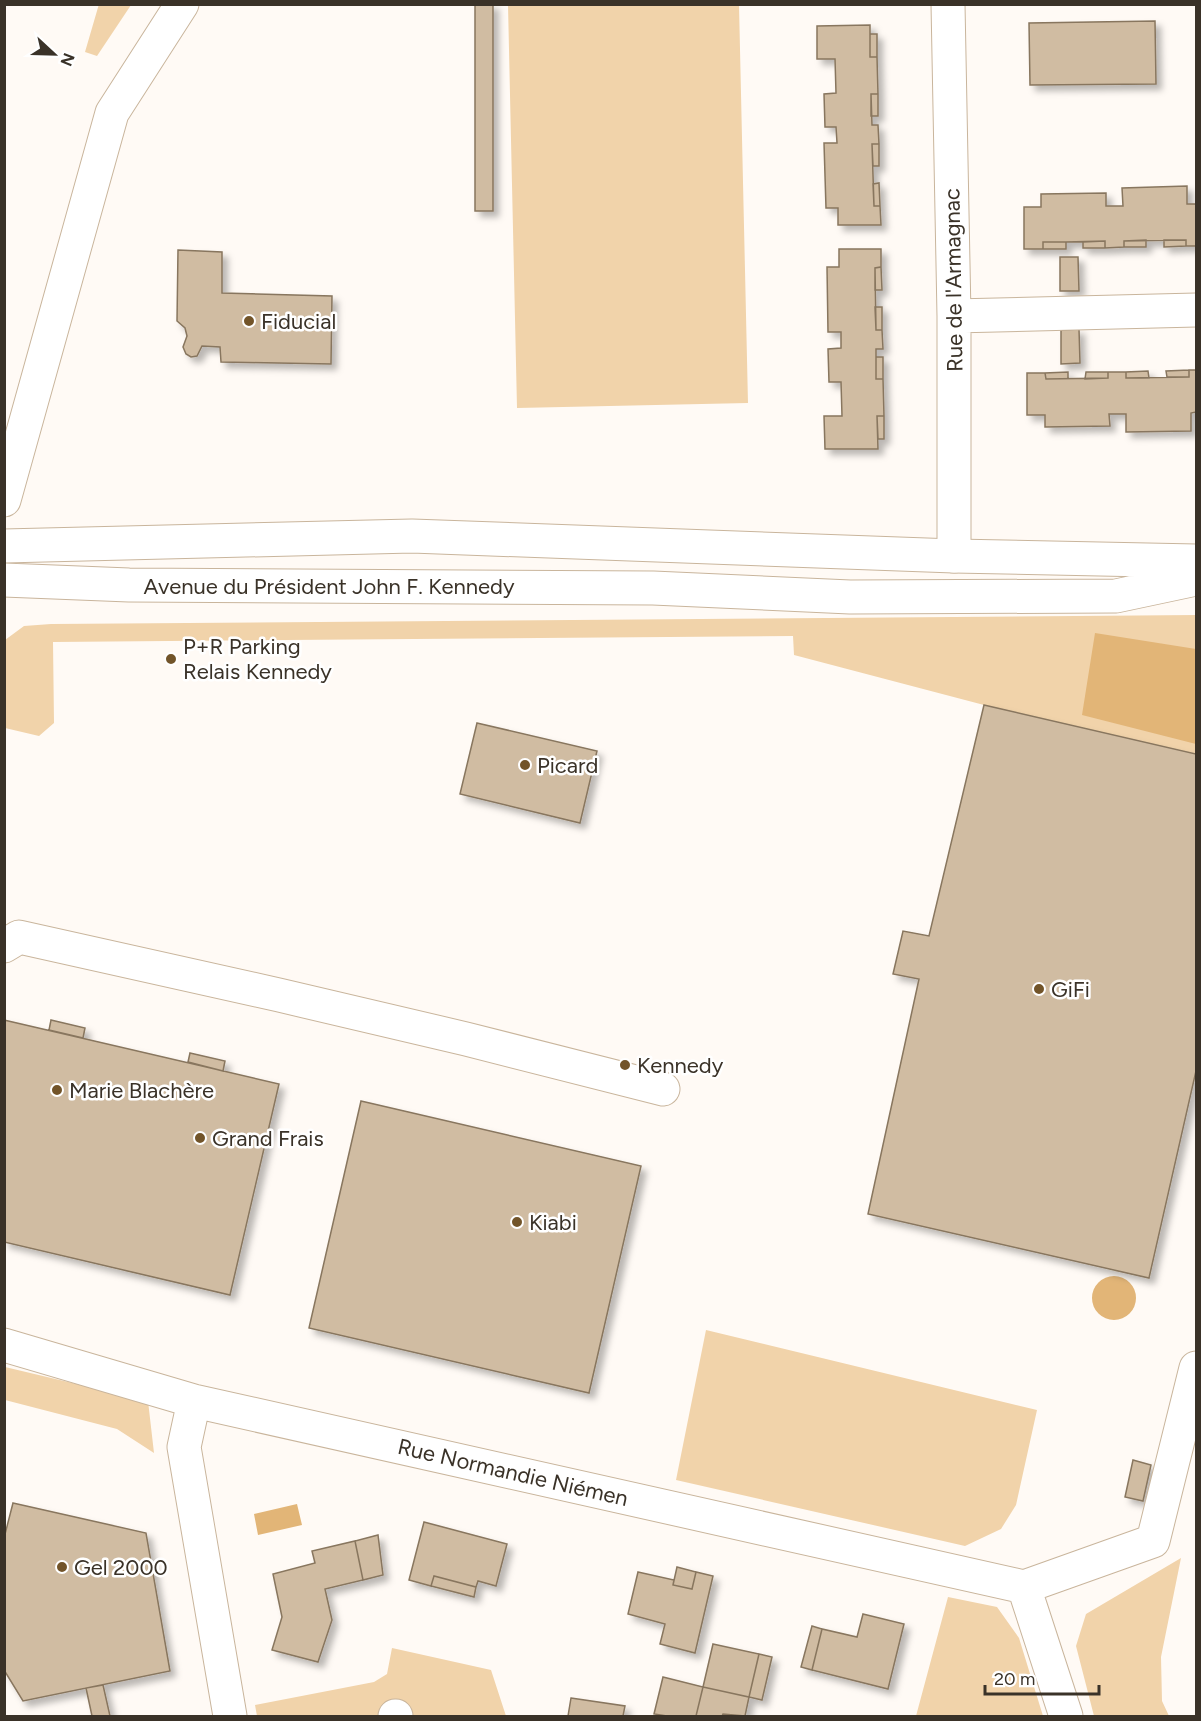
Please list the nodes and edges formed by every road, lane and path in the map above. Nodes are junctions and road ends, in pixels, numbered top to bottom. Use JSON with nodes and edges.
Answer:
{"nodes":[{"id":1,"x":182,"y":4,"type":"edge"},
{"id":2,"x":948,"y":4,"type":"edge"},
{"id":3,"x":1197,"y":310,"type":"edge"},
{"id":4,"x":954,"y":316,"type":"junction"},
{"id":5,"x":4,"y":500,"type":"edge"},
{"id":6,"x":412,"y":536,"type":"junction"},
{"id":7,"x":4,"y":546,"type":"edge"},
{"id":8,"x":954,"y":556,"type":"junction"},
{"id":9,"x":1197,"y":561,"type":"edge"},
{"id":10,"x":4,"y":579,"type":"edge"},
{"id":11,"x":1197,"y":579,"type":"edge"},
{"id":12,"x":653,"y":588,"type":"junction"},
{"id":13,"x":980,"y":596,"type":"junction"},
{"id":14,"x":4,"y":946,"type":"edge"},
{"id":15,"x":663,"y":1089,"type":"dead end"},
{"id":16,"x":4,"y":1345,"type":"edge"},
{"id":17,"x":1197,"y":1368,"type":"edge"},
{"id":18,"x":194,"y":1401,"type":"junction"},
{"id":19,"x":1024,"y":1587,"type":"junction"},
{"id":20,"x":230,"y":1716,"type":"edge"},
{"id":21,"x":1066,"y":1716,"type":"edge"}],
"edges":[{"from":1,"to":5,"type":"street"},
{"from":2,"to":4,"type":"street","name":"Rue de l'Armagnac"},
{"from":3,"to":4,"type":"street"},
{"from":4,"to":8,"type":"street","name":"Rue de l'Armagnac"},
{"from":6,"to":7,"type":"street","name":"Avenue du Président John F. Kennedy"},
{"from":6,"to":8,"type":"street","name":"Avenue du Président John F. Kennedy"},
{"from":6,"to":10,"type":"street","name":"Avenue du Président John F. Kennedy"},
{"from":8,"to":9,"type":"street","name":"Avenue du Président John F. Kennedy"},
{"from":8,"to":12,"type":"street","name":"Avenue du Président John F. Kennedy"},
{"from":8,"to":13,"type":"street"},
{"from":10,"to":12,"type":"street","name":"Avenue du Président John F. Kennedy"},
{"from":11,"to":13,"type":"street","name":"Avenue du Président John F. Kennedy"},
{"from":12,"to":13,"type":"street","name":"Avenue du Président John F. Kennedy"},
{"from":14,"to":15,"type":"street"},
{"from":16,"to":18,"type":"street","name":"Rue Normandie Niémen"},
{"from":17,"to":19,"type":"street"},
{"from":18,"to":19,"type":"street","name":"Rue Normandie Niémen"},
{"from":18,"to":20,"type":"street"},
{"from":19,"to":21,"type":"street"}]}
